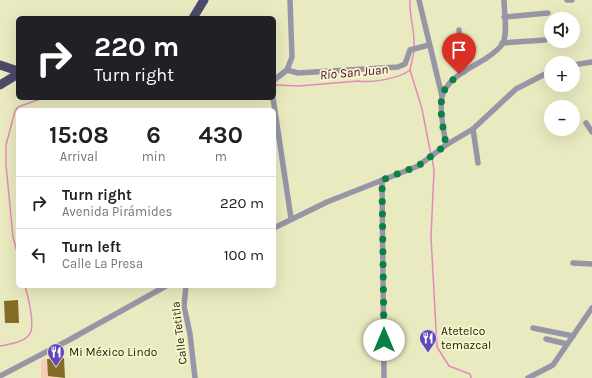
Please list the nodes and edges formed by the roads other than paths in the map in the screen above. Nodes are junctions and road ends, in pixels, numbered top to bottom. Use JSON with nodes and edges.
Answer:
{"nodes":[{"id":1,"x":204,"y":0,"type":"edge"},
{"id":2,"x":290,"y":0,"type":"edge"},
{"id":3,"x":419,"y":0,"type":"edge"},
{"id":4,"x":504,"y":0,"type":"edge"},
{"id":5,"x":567,"y":0,"type":"edge"},
{"id":6,"x":572,"y":0,"type":"edge"},
{"id":7,"x":544,"y":13,"type":"edge"},
{"id":8,"x":194,"y":16,"type":"edge"},
{"id":9,"x":504,"y":17,"type":"junction"},
{"id":10,"x":459,"y":30,"type":"dead end"},
{"id":11,"x":544,"y":40,"type":"edge"},
{"id":12,"x":502,"y":43,"type":"junction"},
{"id":13,"x":429,"y":45,"type":"junction"},
{"id":14,"x":592,"y":62,"type":"edge"},
{"id":15,"x":580,"y":64,"type":"edge"},
{"id":16,"x":0,"y":65,"type":"edge"},
{"id":17,"x":16,"y":70,"type":"edge"},
{"id":18,"x":287,"y":70,"type":"junction"},
{"id":19,"x":464,"y":72,"type":"junction"},
{"id":20,"x":16,"y":75,"type":"edge"},
{"id":21,"x":544,"y":75,"type":"edge"},
{"id":22,"x":276,"y":78,"type":"edge"},
{"id":23,"x":0,"y":86,"type":"edge"},
{"id":24,"x":442,"y":96,"type":"junction"},
{"id":25,"x":276,"y":118,"type":"edge"},
{"id":26,"x":586,"y":123,"type":"dead end"},
{"id":27,"x":474,"y":129,"type":"junction"},
{"id":28,"x":592,"y":132,"type":"edge"},
{"id":29,"x":446,"y":145,"type":"junction"},
{"id":30,"x":478,"y":163,"type":"dead end"},
{"id":31,"x":382,"y":180,"type":"junction"},
{"id":32,"x":291,"y":218,"type":"junction"},
{"id":33,"x":276,"y":227,"type":"edge"},
{"id":34,"x":573,"y":263,"type":"dead end"},
{"id":35,"x":592,"y":264,"type":"edge"},
{"id":36,"x":162,"y":288,"type":"edge"},
{"id":37,"x":186,"y":288,"type":"edge"},
{"id":38,"x":592,"y":308,"type":"edge"},
{"id":39,"x":533,"y":328,"type":"dead end"},
{"id":40,"x":573,"y":336,"type":"junction"},
{"id":41,"x":546,"y":339,"type":"dead end"},
{"id":42,"x":567,"y":344,"type":"junction"},
{"id":43,"x":0,"y":376,"type":"edge"},
{"id":44,"x":195,"y":378,"type":"edge"},
{"id":45,"x":384,"y":378,"type":"edge"},
{"id":46,"x":528,"y":378,"type":"edge"}],
"edges":[{"from":1,"to":8,"type":"highway"},
{"from":2,"to":18,"type":"street"},
{"from":3,"to":13,"type":"street"},
{"from":4,"to":9,"type":"street"},
{"from":5,"to":6,"type":"street"},
{"from":7,"to":9,"type":"street"},
{"from":9,"to":12,"type":"street"},
{"from":10,"to":19,"type":"street"},
{"from":11,"to":12,"type":"street"},
{"from":12,"to":19,"type":"street"},
{"from":13,"to":18,"type":"street"},
{"from":13,"to":24,"type":"street"},
{"from":14,"to":15,"type":"street"},
{"from":16,"to":17,"type":"highway"},
{"from":18,"to":22,"type":"street"},
{"from":19,"to":24,"type":"street"},
{"from":20,"to":23,"type":"highway"},
{"from":21,"to":27,"type":"street"},
{"from":24,"to":29,"type":"street"},
{"from":25,"to":32,"type":"street"},
{"from":26,"to":28,"type":"street"},
{"from":27,"to":29,"type":"street"},
{"from":27,"to":30,"type":"street"},
{"from":29,"to":31,"type":"street"},
{"from":31,"to":32,"type":"street"},
{"from":31,"to":45,"type":"street"},
{"from":32,"to":33,"type":"street"},
{"from":34,"to":35,"type":"street"},
{"from":36,"to":43,"type":"street"},
{"from":37,"to":44,"type":"street","name":"Calle Tetitla"},
{"from":38,"to":40,"type":"street"},
{"from":39,"to":40,"type":"street"},
{"from":40,"to":42,"type":"street"},
{"from":41,"to":42,"type":"street"},
{"from":42,"to":46,"type":"street"}]}
